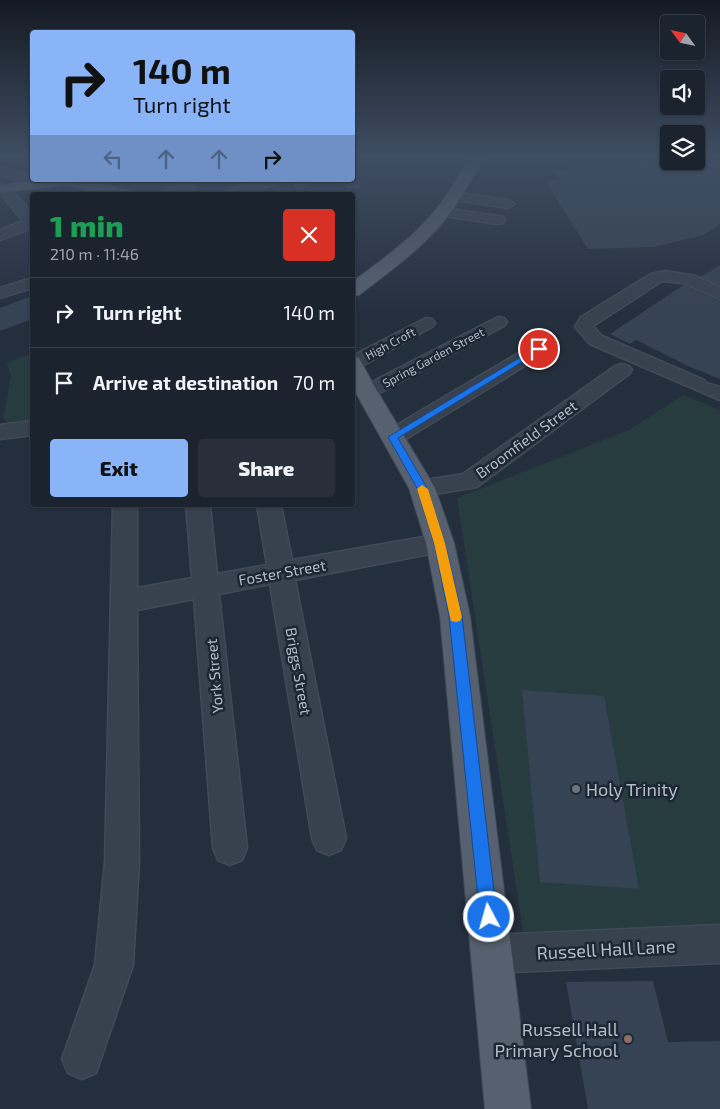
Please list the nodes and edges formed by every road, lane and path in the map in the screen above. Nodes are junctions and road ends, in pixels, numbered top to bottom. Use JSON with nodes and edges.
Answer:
{"nodes":[{"id":1,"x":19,"y":209,"type":"edge"},
{"id":2,"x":445,"y":209,"type":"edge"},
{"id":3,"x":443,"y":212,"type":"junction"},
{"id":4,"x":498,"y":220,"type":"dead end"},
{"id":5,"x":30,"y":221,"type":"edge"},
{"id":6,"x":30,"y":224,"type":"edge"},
{"id":7,"x":0,"y":235,"type":"edge"},
{"id":8,"x":30,"y":284,"type":"edge"},
{"id":9,"x":355,"y":288,"type":"edge"},
{"id":10,"x":0,"y":293,"type":"edge"},
{"id":11,"x":720,"y":294,"type":"edge"},
{"id":12,"x":498,"y":322,"type":"dead end"},
{"id":13,"x":426,"y":323,"type":"dead end"},
{"id":14,"x":539,"y":349,"type":"dead end"},
{"id":15,"x":622,"y":370,"type":"dead end"},
{"id":16,"x":358,"y":377,"type":"edge"},
{"id":17,"x":709,"y":389,"type":"edge"},
{"id":18,"x":30,"y":428,"type":"edge"},
{"id":19,"x":0,"y":432,"type":"edge"},
{"id":20,"x":393,"y":437,"type":"junction"},
{"id":21,"x":422,"y":488,"type":"junction"},
{"id":22,"x":125,"y":507,"type":"edge"},
{"id":23,"x":198,"y":507,"type":"edge"},
{"id":24,"x":269,"y":507,"type":"edge"},
{"id":25,"x":440,"y":543,"type":"junction"},
{"id":26,"x":282,"y":572,"type":"junction"},
{"id":27,"x":206,"y":586,"type":"junction"},
{"id":28,"x":125,"y":601,"type":"junction"},
{"id":29,"x":329,"y":838,"type":"dead end"},
{"id":30,"x":230,"y":848,"type":"dead end"},
{"id":31,"x":720,"y":944,"type":"edge"},
{"id":32,"x":493,"y":954,"type":"junction"},
{"id":33,"x":82,"y":1059,"type":"dead end"},
{"id":34,"x":508,"y":1109,"type":"edge"}],
"edges":[{"from":1,"to":5,"type":"street"},
{"from":2,"to":3,"type":"main road"},
{"from":3,"to":4,"type":"street"},
{"from":3,"to":9,"type":"main road"},
{"from":6,"to":7,"type":"street"},
{"from":8,"to":10,"type":"street"},
{"from":11,"to":17,"type":"street"},
{"from":12,"to":16,"type":"street","name":"Spring Garden Street"},
{"from":13,"to":16,"type":"street","name":"High Croft"},
{"from":14,"to":20,"type":"street"},
{"from":15,"to":21,"type":"street","name":"Broomfield Street"},
{"from":16,"to":20,"type":"main road"},
{"from":18,"to":19,"type":"street"},
{"from":20,"to":21,"type":"main road"},
{"from":21,"to":25,"type":"main road"},
{"from":22,"to":28,"type":"street"},
{"from":23,"to":27,"type":"street","name":"York Street"},
{"from":24,"to":26,"type":"street","name":"Briggs Street"},
{"from":25,"to":26,"type":"street","name":"Foster Street"},
{"from":25,"to":32,"type":"main road"},
{"from":26,"to":27,"type":"street","name":"Foster Street"},
{"from":26,"to":29,"type":"street","name":"Briggs Street"},
{"from":27,"to":28,"type":"street","name":"Foster Street"},
{"from":27,"to":30,"type":"street","name":"York Street"},
{"from":28,"to":33,"type":"street"},
{"from":31,"to":32,"type":"street","name":"Russell Hall Lane"},
{"from":32,"to":34,"type":"main road"}]}
